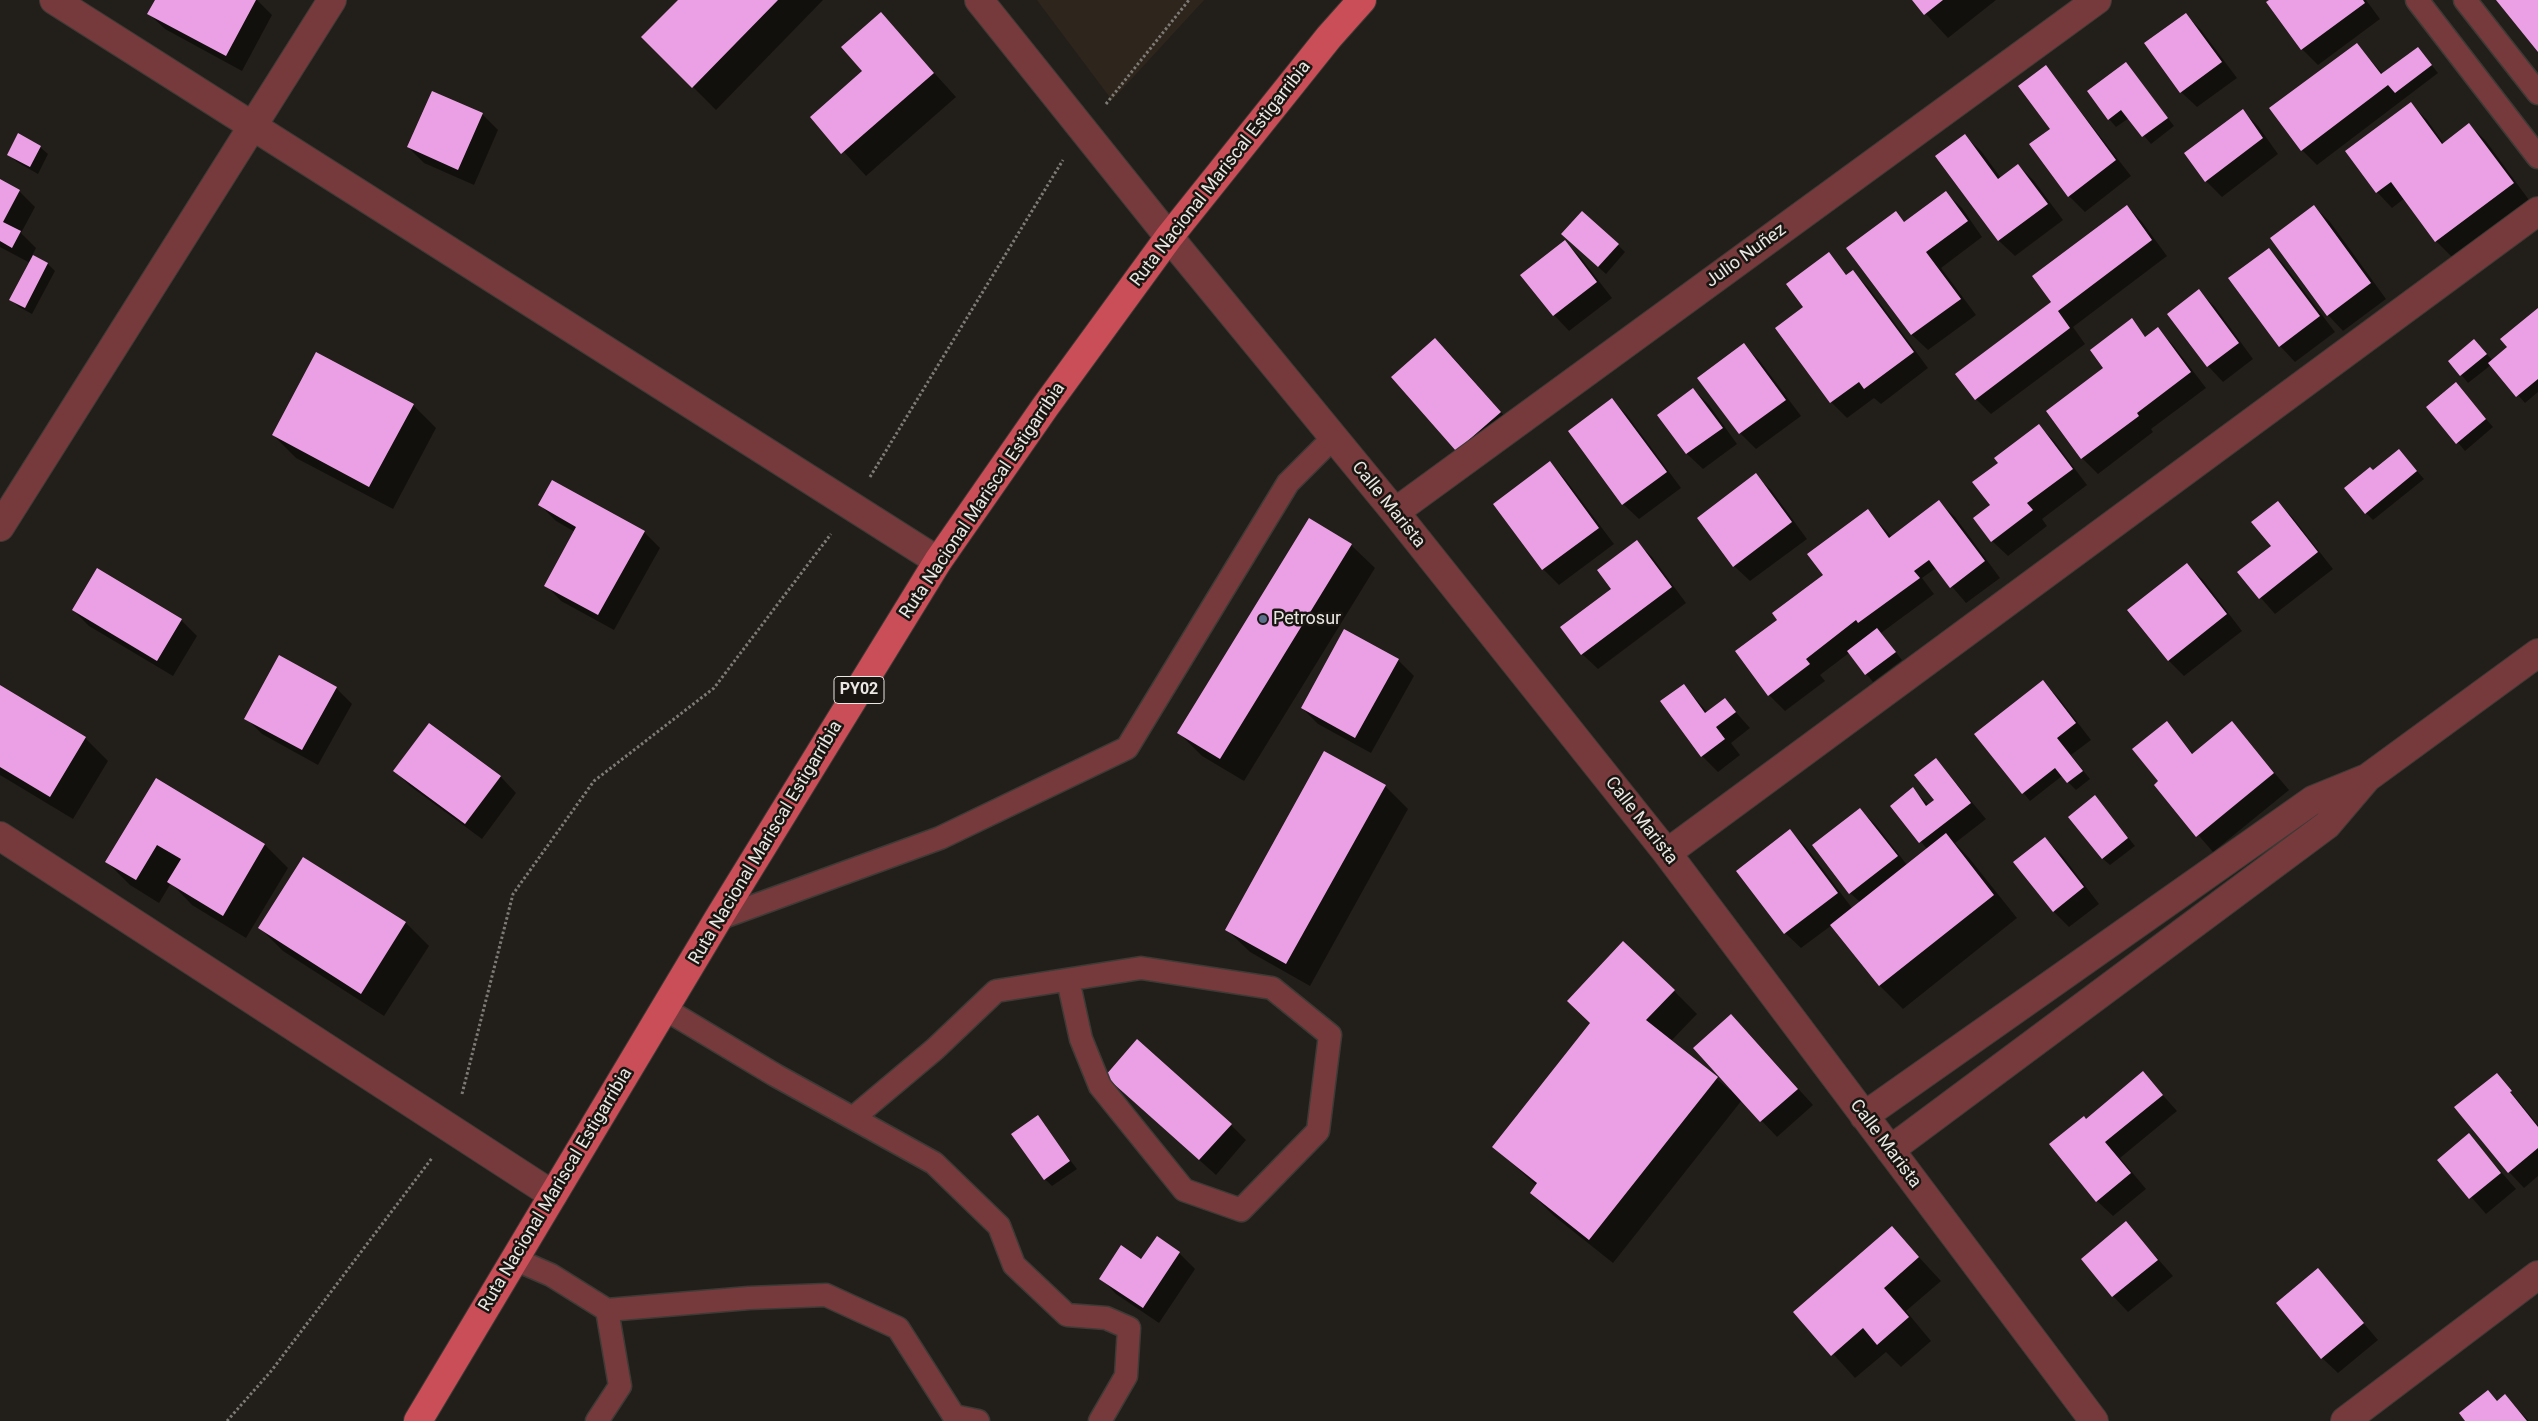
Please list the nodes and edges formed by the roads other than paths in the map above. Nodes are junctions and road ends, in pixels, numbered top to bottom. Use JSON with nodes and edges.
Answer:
{"nodes":[{"id":1,"x":54,"y":0,"type":"edge"},
{"id":2,"x":332,"y":0,"type":"edge"},
{"id":3,"x":979,"y":0,"type":"edge"},
{"id":4,"x":1362,"y":0,"type":"edge"},
{"id":5,"x":2097,"y":0,"type":"edge"},
{"id":6,"x":2417,"y":0,"type":"edge"},
{"id":7,"x":2464,"y":0,"type":"edge"},
{"id":8,"x":2538,"y":93,"type":"edge"},
{"id":9,"x":253,"y":125,"type":"junction"},
{"id":10,"x":2538,"y":157,"type":"edge"},
{"id":11,"x":2538,"y":212,"type":"edge"},
{"id":12,"x":1169,"y":237,"type":"junction"},
{"id":13,"x":1334,"y":438,"type":"junction"},
{"id":14,"x":1394,"y":512,"type":"junction"},
{"id":15,"x":0,"y":527,"type":"edge"},
{"id":16,"x":938,"y":561,"type":"junction"},
{"id":17,"x":2538,"y":653,"type":"edge"},
{"id":18,"x":2367,"y":778,"type":"junction"},
{"id":19,"x":0,"y":836,"type":"edge"},
{"id":20,"x":1667,"y":854,"type":"junction"},
{"id":21,"x":718,"y":919,"type":"junction"},
{"id":22,"x":1068,"y":980,"type":"junction"},
{"id":23,"x":665,"y":1009,"type":"junction"},
{"id":24,"x":1864,"y":1116,"type":"junction"},
{"id":25,"x":853,"y":1118,"type":"junction"},
{"id":26,"x":1890,"y":1150,"type":"junction"},
{"id":27,"x":553,"y":1195,"type":"junction"},
{"id":28,"x":514,"y":1259,"type":"junction"},
{"id":29,"x":2538,"y":1275,"type":"edge"},
{"id":30,"x":607,"y":1310,"type":"junction"},
{"id":31,"x":418,"y":1421,"type":"edge"},
{"id":32,"x":597,"y":1421,"type":"edge"},
{"id":33,"x":978,"y":1421,"type":"edge"},
{"id":34,"x":1100,"y":1421,"type":"edge"},
{"id":35,"x":2094,"y":1421,"type":"edge"},
{"id":36,"x":2345,"y":1421,"type":"edge"}],
"edges":[{"from":1,"to":9,"type":"street"},
{"from":2,"to":9,"type":"street"},
{"from":3,"to":12,"type":"street","name":"Calle Marista"},
{"from":4,"to":12,"type":"main road","name":"Ruta Nacional Mariscal Estigarribia","number":"PY02"},
{"from":5,"to":14,"type":"street","name":"Julio Nuñez"},
{"from":6,"to":10,"type":"lane"},
{"from":7,"to":8,"type":"lane"},
{"from":9,"to":15,"type":"street"},
{"from":9,"to":16,"type":"street"},
{"from":11,"to":20,"type":"street"},
{"from":12,"to":13,"type":"street","name":"Calle Marista"},
{"from":12,"to":16,"type":"main road","name":"Ruta Nacional Mariscal Estigarribia","number":"PY02"},
{"from":13,"to":14,"type":"street","name":"Calle Marista"},
{"from":13,"to":21,"type":"lane"},
{"from":14,"to":20,"type":"street","name":"Calle Marista"},
{"from":16,"to":21,"type":"main road","name":"Ruta Nacional Mariscal Estigarribia","number":"PY02"},
{"from":17,"to":18,"type":"street"},
{"from":18,"to":24,"type":"street"},
{"from":18,"to":26,"type":"street"},
{"from":19,"to":27,"type":"street"},
{"from":20,"to":24,"type":"street","name":"Calle Marista"},
{"from":21,"to":23,"type":"main road","name":"Ruta Nacional Mariscal Estigarribia","number":"PY02"},
{"from":22,"to":22,"type":"lane"},
{"from":22,"to":25,"type":"lane"},
{"from":23,"to":25,"type":"lane"},
{"from":23,"to":27,"type":"main road","name":"Ruta Nacional Mariscal Estigarribia","number":"PY02"},
{"from":24,"to":26,"type":"street","name":"Calle Marista"},
{"from":25,"to":34,"type":"lane"},
{"from":26,"to":35,"type":"street","name":"Calle Marista"},
{"from":27,"to":28,"type":"main road","name":"Ruta Nacional Mariscal Estigarribia","number":"PY02"},
{"from":28,"to":30,"type":"lane"},
{"from":28,"to":31,"type":"main road","name":"Ruta Nacional Mariscal Estigarribia","number":"PY02"},
{"from":29,"to":36,"type":"street"},
{"from":30,"to":32,"type":"lane"},
{"from":30,"to":33,"type":"lane"}]}
